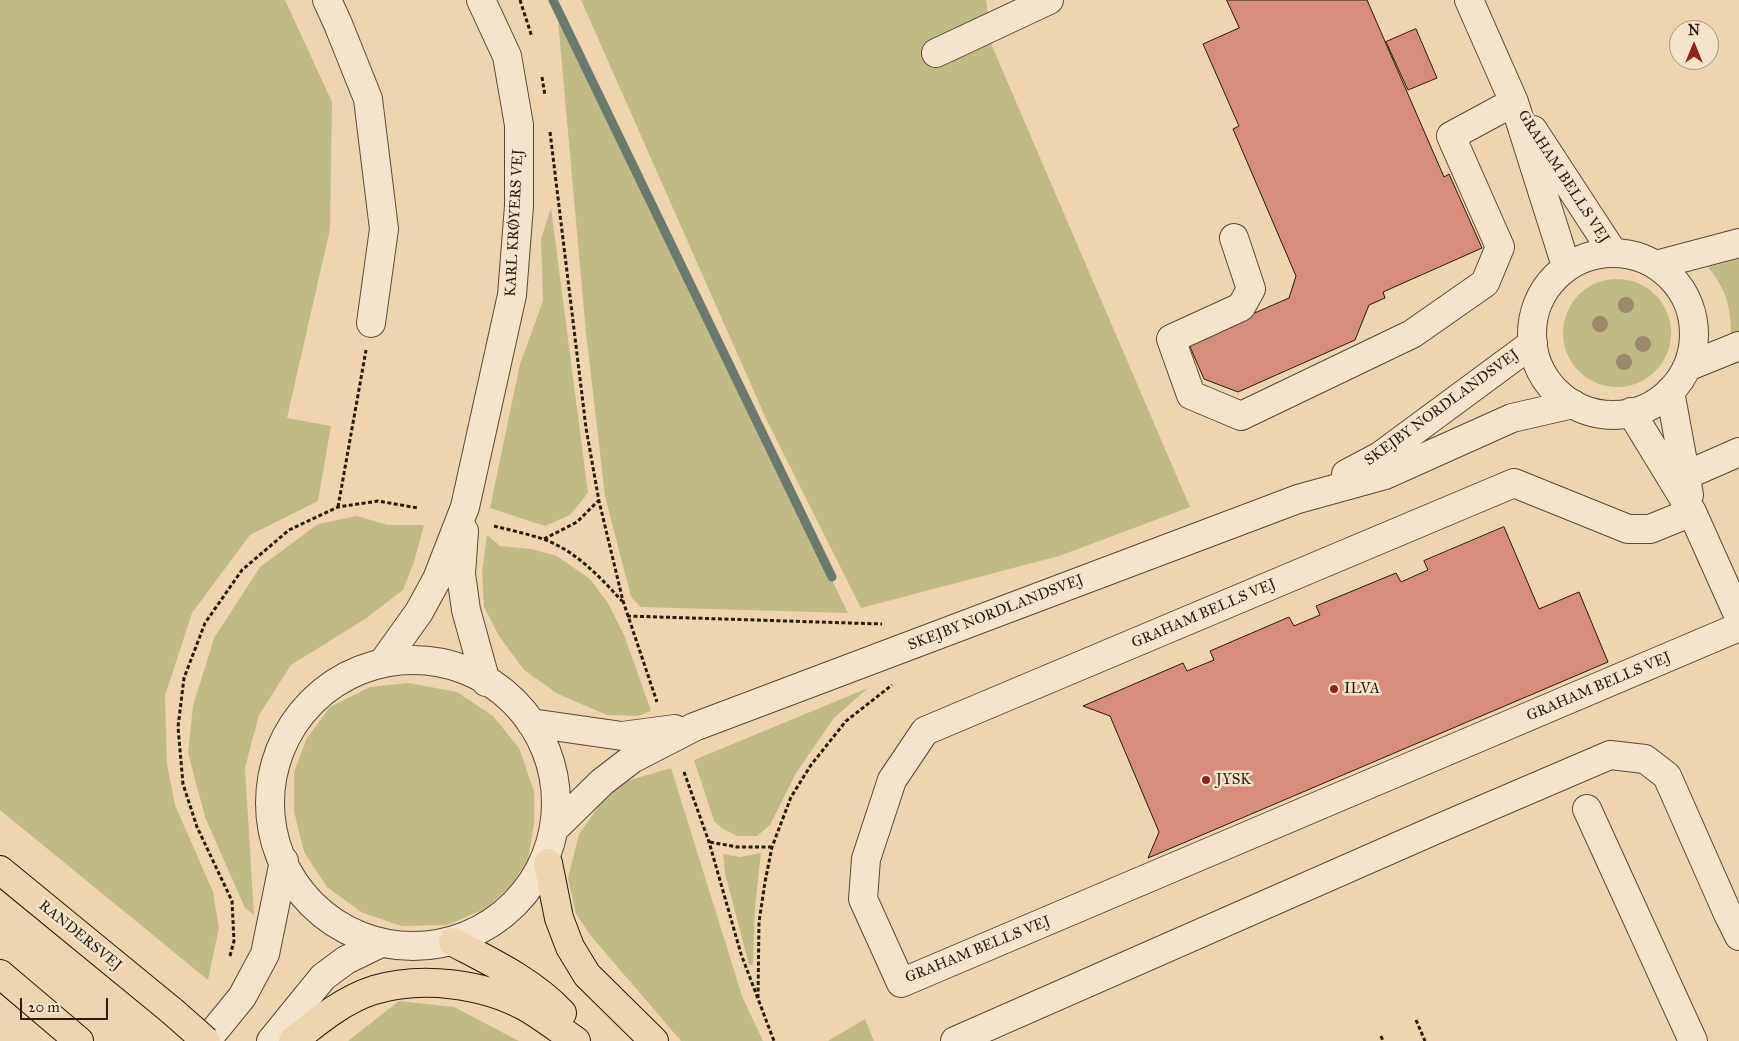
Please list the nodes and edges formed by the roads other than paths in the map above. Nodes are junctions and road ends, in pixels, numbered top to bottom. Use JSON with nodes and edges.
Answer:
{"nodes":[{"id":1,"x":327,"y":0,"type":"edge"},
{"id":2,"x":481,"y":0,"type":"edge"},
{"id":3,"x":1049,"y":0,"type":"edge"},
{"id":4,"x":1469,"y":0,"type":"edge"},
{"id":5,"x":936,"y":53,"type":"dead end"},
{"id":6,"x":1514,"y":102,"type":"junction"},
{"id":7,"x":1234,"y":238,"type":"dead end"},
{"id":8,"x":1739,"y":243,"type":"edge"},
{"id":9,"x":1612,"y":251,"type":"junction"},
{"id":10,"x":1566,"y":266,"type":"junction"},
{"id":11,"x":1656,"y":266,"type":"junction"},
{"id":12,"x":371,"y":323,"type":"road end"},
{"id":13,"x":1533,"y":343,"type":"junction"},
{"id":14,"x":1739,"y":346,"type":"edge"},
{"id":15,"x":1687,"y":367,"type":"junction"},
{"id":16,"x":1670,"y":391,"type":"junction"},
{"id":17,"x":1573,"y":404,"type":"junction"},
{"id":18,"x":1631,"y":412,"type":"junction"},
{"id":19,"x":1739,"y":452,"type":"edge"},
{"id":20,"x":1680,"y":478,"type":"junction"},
{"id":21,"x":1298,"y":499,"type":"junction"},
{"id":22,"x":465,"y":507,"type":"junction"},
{"id":23,"x":1692,"y":512,"type":"junction"},
{"id":24,"x":1739,"y":617,"type":"edge"},
{"id":25,"x":1739,"y":627,"type":"edge"},
{"id":26,"x":384,"y":661,"type":"junction"},
{"id":27,"x":486,"y":682,"type":"junction"},
{"id":28,"x":531,"y":723,"type":"junction"},
{"id":29,"x":694,"y":727,"type":"junction"},
{"id":30,"x":1587,"y":808,"type":"dead end"},
{"id":31,"x":554,"y":829,"type":"junction"},
{"id":32,"x":284,"y":861,"type":"junction"},
{"id":33,"x":548,"y":864,"type":"junction"},
{"id":34,"x":0,"y":870,"type":"edge"},
{"id":35,"x":1739,"y":936,"type":"edge"},
{"id":36,"x":453,"y":942,"type":"junction"},
{"id":37,"x":381,"y":943,"type":"junction"},
{"id":38,"x":0,"y":974,"type":"edge"},
{"id":39,"x":79,"y":1041,"type":"edge"},
{"id":40,"x":206,"y":1041,"type":"edge"},
{"id":41,"x":271,"y":1041,"type":"edge"},
{"id":42,"x":293,"y":1041,"type":"edge"},
{"id":43,"x":576,"y":1041,"type":"edge"},
{"id":44,"x":588,"y":1041,"type":"edge"},
{"id":45,"x":654,"y":1041,"type":"edge"},
{"id":46,"x":955,"y":1041,"type":"edge"},
{"id":47,"x":1693,"y":1041,"type":"edge"}],
"edges":[{"from":1,"to":12,"type":"street"},
{"from":2,"to":22,"type":"street","name":"KARL KRØYERS VEJ"},
{"from":3,"to":5,"type":"street"},
{"from":4,"to":6,"type":"street","name":"GRAHAM BELLS VEJ"},
{"from":6,"to":7,"type":"street"},
{"from":6,"to":9,"type":"street","name":"GRAHAM BELLS VEJ"},
{"from":6,"to":10,"type":"street","name":"GRAHAM BELLS VEJ"},
{"from":8,"to":11,"type":"street"},
{"from":9,"to":10,"type":"street"},
{"from":9,"to":11,"type":"street"},
{"from":10,"to":13,"type":"street"},
{"from":11,"to":15,"type":"street"},
{"from":13,"to":17,"type":"street"},
{"from":13,"to":21,"type":"street","name":"SKEJBY NORDLANDSVEJ"},
{"from":14,"to":15,"type":"street"},
{"from":15,"to":16,"type":"street"},
{"from":16,"to":18,"type":"street"},
{"from":16,"to":20,"type":"street"},
{"from":17,"to":18,"type":"street"},
{"from":17,"to":21,"type":"street","name":"SKEJBY NORDLANDSVEJ"},
{"from":18,"to":20,"type":"street"},
{"from":19,"to":20,"type":"street"},
{"from":20,"to":23,"type":"street"},
{"from":21,"to":29,"type":"street","name":"SKEJBY NORDLANDSVEJ"},
{"from":22,"to":26,"type":"street","name":"KARL KRØYERS VEJ"},
{"from":22,"to":27,"type":"street","name":"KARL KRØYERS VEJ"},
{"from":23,"to":24,"type":"street"},
{"from":23,"to":25,"type":"street","name":"GRAHAM BELLS VEJ"},
{"from":26,"to":27,"type":"street"},
{"from":26,"to":32,"type":"street"},
{"from":27,"to":28,"type":"street"},
{"from":28,"to":29,"type":"street","name":"SKEJBY NORDLANDSVEJ"},
{"from":28,"to":31,"type":"street"},
{"from":29,"to":31,"type":"street","name":"SKEJBY NORDLANDSVEJ"},
{"from":30,"to":47,"type":"street"},
{"from":31,"to":33,"type":"street"},
{"from":32,"to":37,"type":"street"},
{"from":32,"to":40,"type":"street"},
{"from":33,"to":36,"type":"street"},
{"from":33,"to":45,"type":"main road"},
{"from":34,"to":40,"type":"main road","name":"RANDERSVEJ","bridge":true},
{"from":35,"to":46,"type":"street"},
{"from":36,"to":37,"type":"street"},
{"from":36,"to":44,"type":"main road"},
{"from":37,"to":41,"type":"street"},
{"from":38,"to":39,"type":"main road"},
{"from":42,"to":43,"type":"main road"}]}
